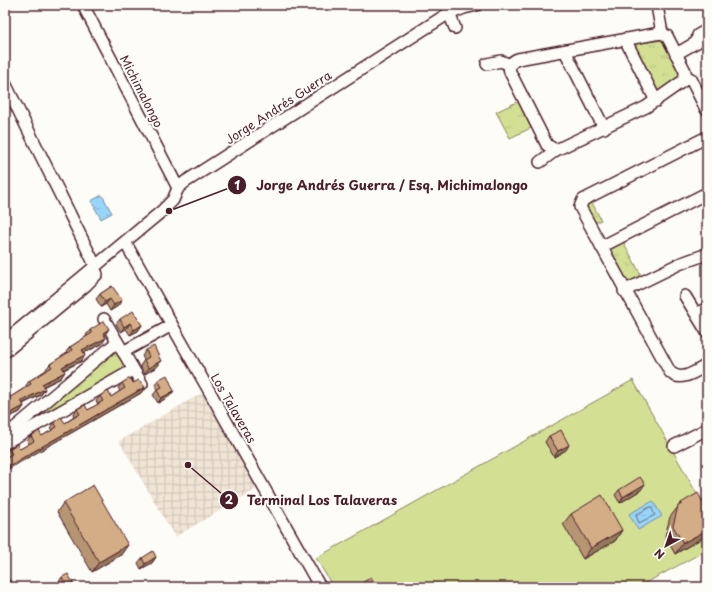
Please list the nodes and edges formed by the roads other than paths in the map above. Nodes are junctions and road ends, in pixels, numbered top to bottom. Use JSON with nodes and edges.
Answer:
{"nodes":[{"id":1,"x":83,"y":5,"type":"edge"},
{"id":2,"x":477,"y":5,"type":"edge"},
{"id":3,"x":656,"y":6,"type":"edge"},
{"id":4,"x":449,"y":14,"type":"junction"},
{"id":5,"x":455,"y":28,"type":"dead end"},
{"id":6,"x":707,"y":30,"type":"edge"},
{"id":7,"x":662,"y":34,"type":"junction"},
{"id":8,"x":625,"y":39,"type":"junction"},
{"id":9,"x":702,"y":44,"type":"edge"},
{"id":10,"x":565,"y":50,"type":"junction"},
{"id":11,"x":676,"y":54,"type":"junction"},
{"id":12,"x":486,"y":64,"type":"dead end"},
{"id":13,"x":510,"y":65,"type":"junction"},
{"id":14,"x":685,"y":76,"type":"junction"},
{"id":15,"x":5,"y":83,"type":"edge"},
{"id":16,"x":656,"y":101,"type":"junction"},
{"id":17,"x":706,"y":109,"type":"edge"},
{"id":18,"x":604,"y":128,"type":"junction"},
{"id":19,"x":707,"y":138,"type":"edge"},
{"id":20,"x":556,"y":150,"type":"junction"},
{"id":21,"x":540,"y":162,"type":"dead end"},
{"id":22,"x":178,"y":188,"type":"junction"},
{"id":23,"x":707,"y":194,"type":"edge"},
{"id":24,"x":125,"y":242,"type":"junction"},
{"id":25,"x":601,"y":247,"type":"junction"},
{"id":26,"x":111,"y":254,"type":"junction"},
{"id":27,"x":707,"y":254,"type":"edge"},
{"id":28,"x":96,"y":266,"type":"junction"},
{"id":29,"x":624,"y":291,"type":"junction"},
{"id":30,"x":686,"y":296,"type":"dead end"},
{"id":31,"x":707,"y":308,"type":"edge"},
{"id":32,"x":697,"y":314,"type":"junction"},
{"id":33,"x":104,"y":319,"type":"dead end"},
{"id":34,"x":172,"y":325,"type":"junction"},
{"id":35,"x":707,"y":332,"type":"edge"},
{"id":36,"x":5,"y":340,"type":"edge"},
{"id":37,"x":118,"y":342,"type":"junction"},
{"id":38,"x":5,"y":352,"type":"edge"},
{"id":39,"x":123,"y":352,"type":"junction"},
{"id":40,"x":707,"y":365,"type":"edge"},
{"id":41,"x":134,"y":370,"type":"junction"},
{"id":42,"x":142,"y":384,"type":"edge"},
{"id":43,"x":707,"y":429,"type":"edge"},
{"id":44,"x":5,"y":436,"type":"edge"},
{"id":45,"x":5,"y":443,"type":"edge"},
{"id":46,"x":674,"y":446,"type":"dead end"},
{"id":47,"x":320,"y":587,"type":"edge"}],
"edges":[{"from":1,"to":22,"type":"street","name":"Michimalongo"},
{"from":2,"to":4,"type":"street","name":"Jorge Andrés Guerra"},
{"from":3,"to":7,"type":"street"},
{"from":4,"to":5,"type":"street"},
{"from":4,"to":22,"type":"street","name":"Jorge Andrés Guerra"},
{"from":6,"to":9,"type":"street"},
{"from":7,"to":8,"type":"street"},
{"from":7,"to":11,"type":"street"},
{"from":8,"to":10,"type":"street"},
{"from":8,"to":16,"type":"street"},
{"from":9,"to":11,"type":"street"},
{"from":10,"to":13,"type":"street"},
{"from":10,"to":18,"type":"street"},
{"from":11,"to":14,"type":"street"},
{"from":12,"to":13,"type":"street"},
{"from":13,"to":20,"type":"street"},
{"from":14,"to":16,"type":"street"},
{"from":14,"to":17,"type":"street"},
{"from":15,"to":28,"type":"street"},
{"from":16,"to":18,"type":"street"},
{"from":18,"to":20,"type":"street"},
{"from":19,"to":25,"type":"street"},
{"from":20,"to":21,"type":"street"},
{"from":22,"to":24,"type":"street","name":"Jorge Andrés Guerra"},
{"from":23,"to":25,"type":"street"},
{"from":24,"to":26,"type":"street","name":"Jorge Andrés Guerra"},
{"from":24,"to":34,"type":"street","name":"Los Talaveras"},
{"from":25,"to":29,"type":"street"},
{"from":26,"to":28,"type":"street","name":"Jorge Andrés Guerra"},
{"from":26,"to":38,"type":"street","name":"Jorge Andrés Guerra"},
{"from":27,"to":29,"type":"street"},
{"from":28,"to":36,"type":"street","name":"Jorge Andrés Guerra"},
{"from":29,"to":40,"type":"street"},
{"from":30,"to":32,"type":"street"},
{"from":31,"to":32,"type":"street"},
{"from":32,"to":35,"type":"street"},
{"from":33,"to":37,"type":"street"},
{"from":34,"to":39,"type":"street"},
{"from":34,"to":47,"type":"street","name":"Los Talaveras"},
{"from":37,"to":39,"type":"street"},
{"from":37,"to":44,"type":"street"},
{"from":39,"to":41,"type":"street"},
{"from":41,"to":42,"type":"street"},
{"from":41,"to":45,"type":"street"},
{"from":43,"to":46,"type":"street"}]}
